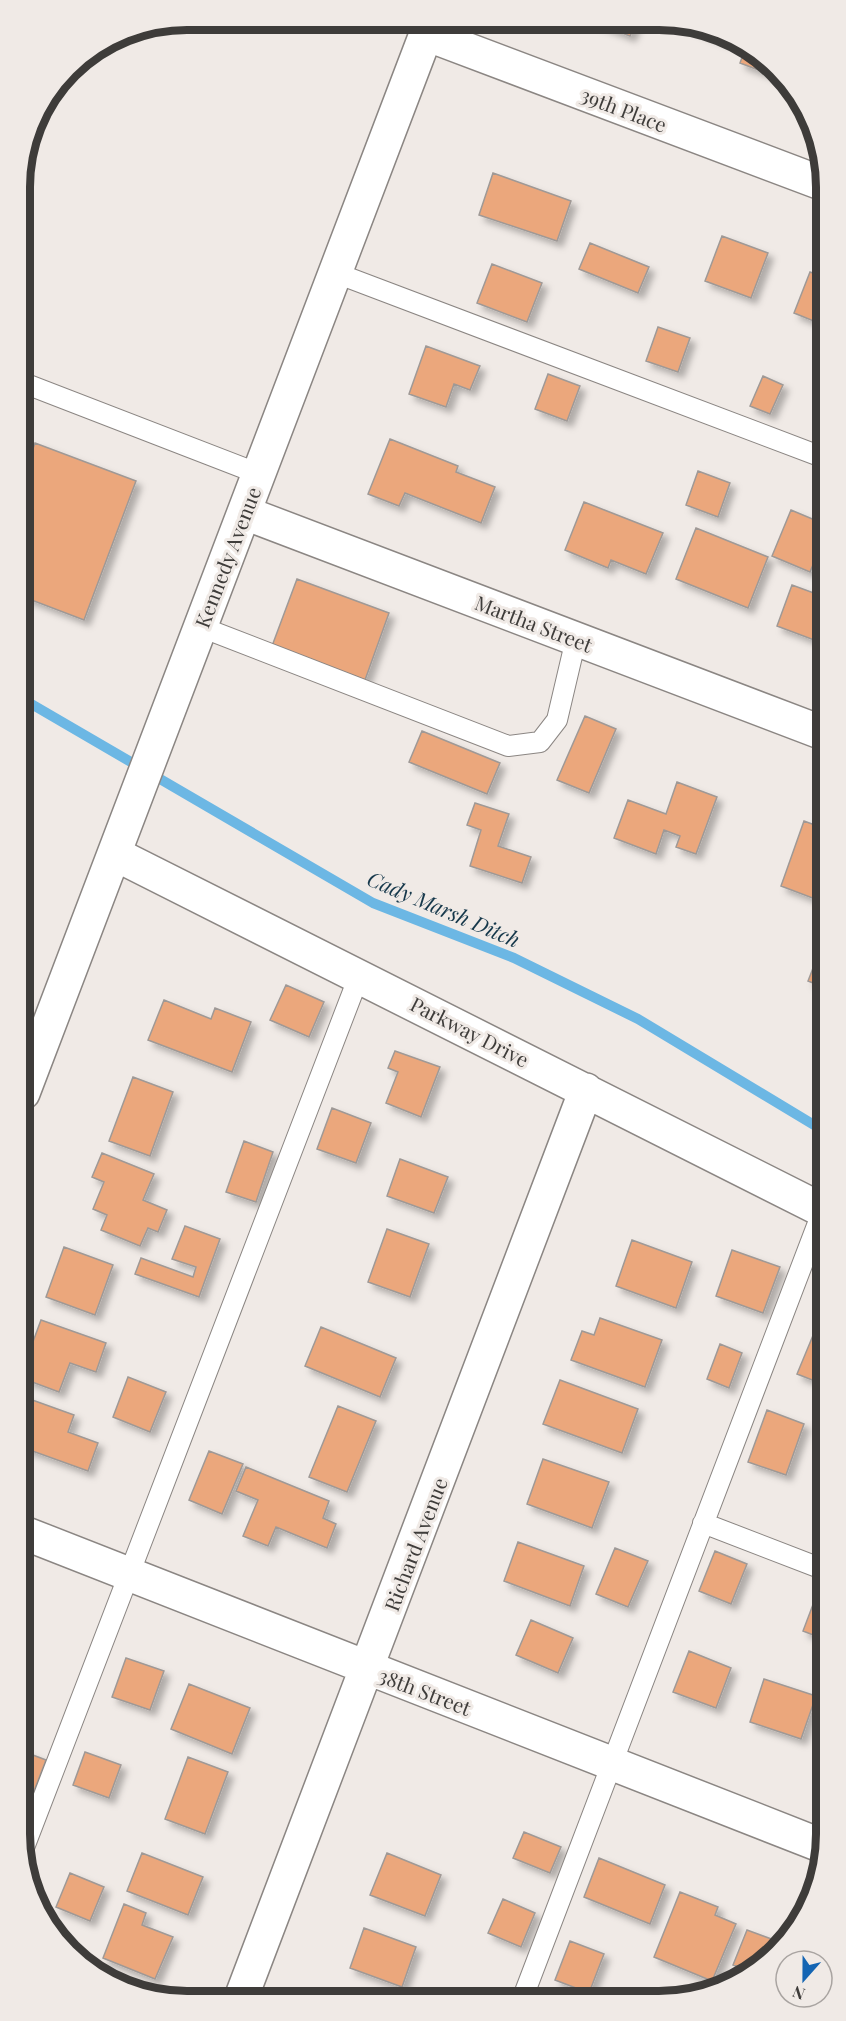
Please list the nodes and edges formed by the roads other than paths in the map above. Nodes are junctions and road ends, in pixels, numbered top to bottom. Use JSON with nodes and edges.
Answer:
{"nodes":[{"id":1,"x":428,"y":30,"type":"edge"},
{"id":2,"x":434,"y":30,"type":"edge"},
{"id":3,"x":816,"y":181,"type":"edge"},
{"id":4,"x":336,"y":273,"type":"junction"},
{"id":5,"x":30,"y":385,"type":"edge"},
{"id":6,"x":816,"y":455,"type":"edge"},
{"id":7,"x":259,"y":474,"type":"junction"},
{"id":8,"x":244,"y":513,"type":"junction"},
{"id":9,"x":201,"y":627,"type":"junction"},
{"id":10,"x":576,"y":639,"type":"junction"},
{"id":11,"x":816,"y":730,"type":"edge"},
{"id":12,"x":115,"y":854,"type":"junction"},
{"id":13,"x":359,"y":976,"type":"junction"},
{"id":14,"x":30,"y":1075,"type":"edge"},
{"id":15,"x":586,"y":1090,"type":"junction"},
{"id":16,"x":816,"y":1207,"type":"edge"},
{"id":17,"x":816,"y":1229,"type":"edge"},
{"id":18,"x":703,"y":1523,"type":"junction"},
{"id":19,"x":30,"y":1535,"type":"edge"},
{"id":20,"x":816,"y":1567,"type":"edge"},
{"id":21,"x":129,"y":1575,"type":"junction"},
{"id":22,"x":368,"y":1668,"type":"junction"},
{"id":23,"x":611,"y":1763,"type":"junction"},
{"id":24,"x":30,"y":1832,"type":"edge"},
{"id":25,"x":816,"y":1843,"type":"edge"},
{"id":26,"x":244,"y":1991,"type":"edge"},
{"id":27,"x":525,"y":1991,"type":"edge"}],
"edges":[{"from":1,"to":4,"type":"street","name":"Kennedy Avenue"},
{"from":2,"to":3,"type":"street","name":"39th Place"},
{"from":4,"to":6,"type":"lane"},
{"from":4,"to":7,"type":"street","name":"Kennedy Avenue"},
{"from":5,"to":7,"type":"lane"},
{"from":7,"to":8,"type":"street","name":"Kennedy Avenue"},
{"from":8,"to":9,"type":"street","name":"Kennedy Avenue"},
{"from":8,"to":10,"type":"street","name":"Martha Street"},
{"from":9,"to":10,"type":"lane"},
{"from":9,"to":12,"type":"street","name":"Kennedy Avenue"},
{"from":10,"to":11,"type":"street","name":"Martha Street"},
{"from":12,"to":13,"type":"street","name":"Parkway Drive"},
{"from":12,"to":14,"type":"street","name":"Kennedy Avenue"},
{"from":13,"to":15,"type":"street","name":"Parkway Drive"},
{"from":13,"to":21,"type":"lane"},
{"from":15,"to":16,"type":"street","name":"Parkway Drive"},
{"from":15,"to":22,"type":"street","name":"Richard Avenue"},
{"from":17,"to":18,"type":"lane"},
{"from":18,"to":20,"type":"lane"},
{"from":18,"to":23,"type":"lane"},
{"from":19,"to":21,"type":"street","name":"38th Street"},
{"from":21,"to":22,"type":"street","name":"38th Street"},
{"from":21,"to":24,"type":"lane"},
{"from":22,"to":23,"type":"street","name":"38th Street"},
{"from":22,"to":26,"type":"street","name":"Richard Avenue"},
{"from":23,"to":25,"type":"street","name":"38th Street"},
{"from":23,"to":27,"type":"lane"}]}
